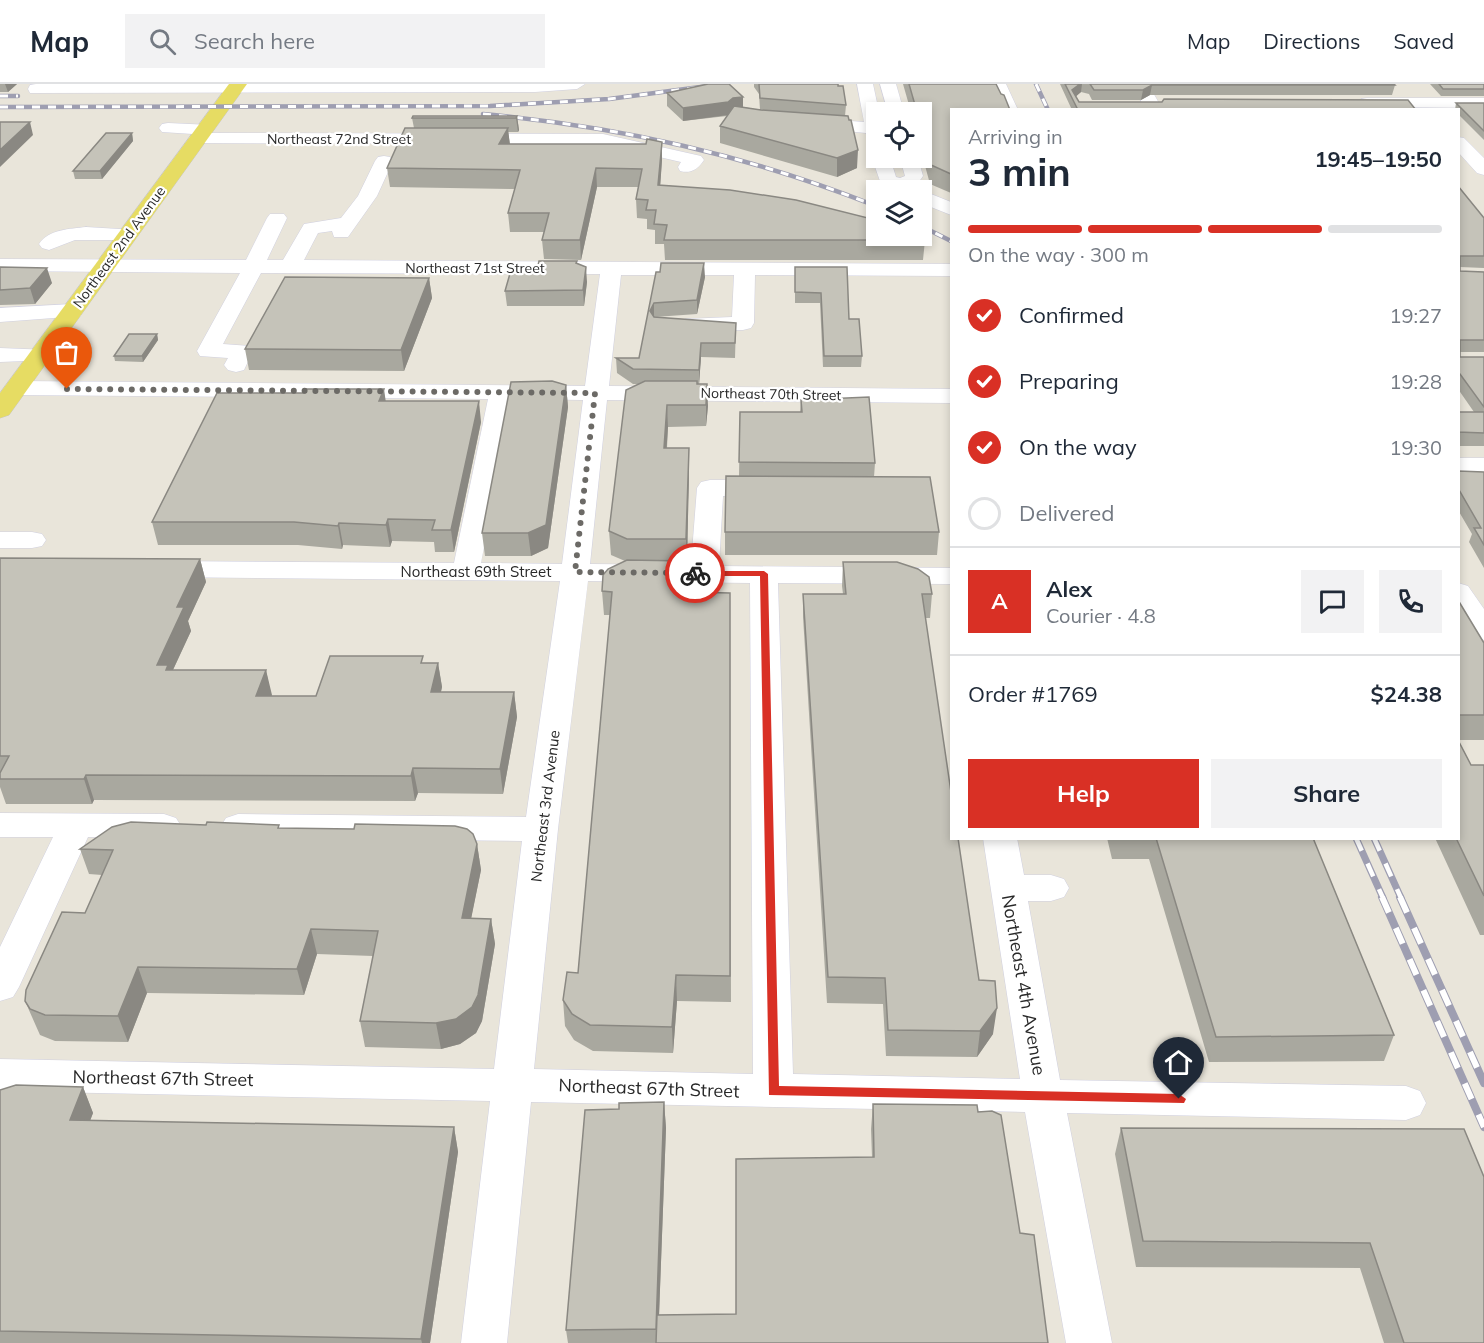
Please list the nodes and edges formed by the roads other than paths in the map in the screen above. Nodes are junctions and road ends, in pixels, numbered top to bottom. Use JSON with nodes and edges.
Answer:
{"nodes":[{"id":1,"x":577,"y":84,"type":"edge"},
{"id":2,"x":865,"y":84,"type":"edge"},
{"id":3,"x":888,"y":84,"type":"edge"},
{"id":4,"x":998,"y":84,"type":"edge"},
{"id":5,"x":1140,"y":84,"type":"edge"},
{"id":6,"x":1403,"y":84,"type":"edge"},
{"id":7,"x":358,"y":86,"type":"edge"},
{"id":8,"x":397,"y":86,"type":"edge"},
{"id":9,"x":455,"y":86,"type":"edge"},
{"id":10,"x":39,"y":87,"type":"edge"},
{"id":11,"x":236,"y":87,"type":"edge"},
{"id":12,"x":868,"y":102,"type":"edge"},
{"id":13,"x":893,"y":102,"type":"edge"},
{"id":14,"x":1355,"y":103,"type":"edge"},
{"id":15,"x":1484,"y":103,"type":"edge"},
{"id":16,"x":1157,"y":105,"type":"edge"},
{"id":17,"x":1424,"y":106,"type":"edge"},
{"id":18,"x":1130,"y":107,"type":"edge"},
{"id":19,"x":1009,"y":108,"type":"edge"},
{"id":20,"x":794,"y":121,"type":"edge"},
{"id":21,"x":168,"y":128,"type":"dead end"},
{"id":22,"x":475,"y":129,"type":"edge"},
{"id":23,"x":202,"y":133,"type":"junction"},
{"id":24,"x":866,"y":134,"type":"edge"},
{"id":25,"x":550,"y":140,"type":"junction"},
{"id":26,"x":1460,"y":145,"type":"edge"},
{"id":27,"x":384,"y":161,"type":"dead end"},
{"id":28,"x":687,"y":167,"type":"dead end"},
{"id":29,"x":1479,"y":176,"type":"edge"},
{"id":30,"x":932,"y":201,"type":"edge"},
{"id":31,"x":950,"y":209,"type":"edge"},
{"id":32,"x":277,"y":218,"type":"dead end"},
{"id":33,"x":341,"y":232,"type":"junction"},
{"id":34,"x":129,"y":234,"type":"junction"},
{"id":35,"x":49,"y":243,"type":"dead end"},
{"id":36,"x":927,"y":249,"type":"dead end"},
{"id":37,"x":105,"y":266,"type":"junction"},
{"id":38,"x":1,"y":267,"type":"edge"},
{"id":39,"x":290,"y":267,"type":"junction"},
{"id":40,"x":324,"y":267,"type":"junction"},
{"id":41,"x":950,"y":267,"type":"edge"},
{"id":42,"x":253,"y":268,"type":"junction"},
{"id":43,"x":950,"y":268,"type":"edge"},
{"id":44,"x":610,"y":269,"type":"junction"},
{"id":45,"x":745,"y":269,"type":"junction"},
{"id":46,"x":72,"y":311,"type":"junction"},
{"id":47,"x":0,"y":315,"type":"edge"},
{"id":48,"x":675,"y":324,"type":"edge"},
{"id":49,"x":0,"y":355,"type":"edge"},
{"id":50,"x":41,"y":355,"type":"junction"},
{"id":51,"x":236,"y":365,"type":"dead end"},
{"id":52,"x":16,"y":388,"type":"junction"},
{"id":53,"x":501,"y":392,"type":"junction"},
{"id":54,"x":595,"y":393,"type":"junction"},
{"id":55,"x":950,"y":396,"type":"edge"},
{"id":56,"x":0,"y":410,"type":"edge"},
{"id":57,"x":1460,"y":466,"type":"edge"},
{"id":58,"x":1484,"y":466,"type":"edge"},
{"id":59,"x":793,"y":489,"type":"edge"},
{"id":60,"x":0,"y":540,"type":"edge"},
{"id":61,"x":32,"y":540,"type":"dead end"},
{"id":62,"x":131,"y":569,"type":"edge"},
{"id":63,"x":466,"y":571,"type":"junction"},
{"id":64,"x":575,"y":572,"type":"junction"},
{"id":65,"x":705,"y":573,"type":"junction"},
{"id":66,"x":764,"y":574,"type":"junction"},
{"id":67,"x":950,"y":576,"type":"edge"},
{"id":68,"x":0,"y":825,"type":"edge"},
{"id":69,"x":76,"y":825,"type":"junction"},
{"id":70,"x":542,"y":830,"type":"junction"},
{"id":71,"x":1000,"y":840,"type":"edge"},
{"id":72,"x":1008,"y":888,"type":"junction"},
{"id":73,"x":1051,"y":888,"type":"dead end"},
{"id":74,"x":0,"y":987,"type":"edge"},
{"id":75,"x":0,"y":1075,"type":"edge"},
{"id":76,"x":514,"y":1084,"type":"junction"},
{"id":77,"x":773,"y":1091,"type":"junction"},
{"id":78,"x":1043,"y":1096,"type":"junction"},
{"id":79,"x":1406,"y":1103,"type":"dead end"},
{"id":80,"x":484,"y":1343,"type":"edge"},
{"id":81,"x":1089,"y":1343,"type":"edge"}],
"edges":[{"from":1,"to":9,"type":"street"},
{"from":2,"to":12,"type":"street"},
{"from":3,"to":13,"type":"street"},
{"from":4,"to":19,"type":"street"},
{"from":5,"to":16,"type":"street"},
{"from":6,"to":17,"type":"street"},
{"from":7,"to":8,"type":"street"},
{"from":7,"to":11,"type":"street"},
{"from":8,"to":9,"type":"street"},
{"from":10,"to":11,"type":"street"},
{"from":11,"to":23,"type":"main road","name":"Northeast 2nd Avenue"},
{"from":14,"to":17,"type":"street"},
{"from":15,"to":17,"type":"street"},
{"from":16,"to":18,"type":"street"},
{"from":20,"to":24,"type":"street"},
{"from":21,"to":23,"type":"street","name":"Northeast 72nd Street"},
{"from":22,"to":25,"type":"street"},
{"from":23,"to":25,"type":"street","name":"Northeast 72nd Street"},
{"from":23,"to":34,"type":"main road","name":"Northeast 2nd Avenue"},
{"from":25,"to":28,"type":"street","name":"Northeast 72nd Street"},
{"from":26,"to":29,"type":"street"},
{"from":27,"to":33,"type":"street"},
{"from":30,"to":31,"type":"street"},
{"from":32,"to":42,"type":"street"},
{"from":33,"to":39,"type":"street"},
{"from":33,"to":40,"type":"street"},
{"from":34,"to":35,"type":"street"},
{"from":34,"to":37,"type":"main road","name":"Northeast 2nd Avenue"},
{"from":36,"to":41,"type":"street"},
{"from":37,"to":38,"type":"street","name":"Northeast 71st Street"},
{"from":37,"to":42,"type":"street","name":"Northeast 71st Street"},
{"from":37,"to":46,"type":"main road","name":"Northeast 2nd Avenue"},
{"from":39,"to":40,"type":"street","name":"Northeast 71st Street"},
{"from":39,"to":42,"type":"street","name":"Northeast 71st Street"},
{"from":40,"to":44,"type":"street","name":"Northeast 71st Street"},
{"from":42,"to":51,"type":"street"},
{"from":43,"to":45,"type":"street","name":"Northeast 71st Street"},
{"from":44,"to":45,"type":"street","name":"Northeast 71st Street"},
{"from":44,"to":54,"type":"street","name":"Northeast 3rd Avenue"},
{"from":45,"to":48,"type":"street"},
{"from":46,"to":47,"type":"street"},
{"from":46,"to":50,"type":"main road","name":"Northeast 2nd Avenue"},
{"from":49,"to":50,"type":"street"},
{"from":50,"to":52,"type":"main road","name":"Northeast 2nd Avenue"},
{"from":52,"to":53,"type":"street","name":"Northeast 70th Street"},
{"from":52,"to":56,"type":"main road","name":"Northeast 2nd Avenue"},
{"from":53,"to":54,"type":"street","name":"Northeast 70th Street"},
{"from":53,"to":63,"type":"street"},
{"from":54,"to":55,"type":"street","name":"Northeast 70th Street"},
{"from":54,"to":64,"type":"street","name":"Northeast 3rd Avenue"},
{"from":57,"to":58,"type":"street"},
{"from":59,"to":65,"type":"street"},
{"from":60,"to":61,"type":"street"},
{"from":62,"to":63,"type":"street","name":"Northeast 69th Street"},
{"from":63,"to":64,"type":"street","name":"Northeast 69th Street"},
{"from":64,"to":65,"type":"street","name":"Northeast 69th Street"},
{"from":64,"to":70,"type":"street","name":"Northeast 3rd Avenue"},
{"from":65,"to":66,"type":"street","name":"Northeast 69th Street"},
{"from":66,"to":67,"type":"street","name":"Northeast 69th Street"},
{"from":66,"to":77,"type":"street"},
{"from":68,"to":69,"type":"street"},
{"from":69,"to":70,"type":"street"},
{"from":69,"to":74,"type":"street"},
{"from":70,"to":76,"type":"street","name":"Northeast 3rd Avenue"},
{"from":71,"to":72,"type":"street","name":"Northeast 4th Avenue"},
{"from":72,"to":73,"type":"street"},
{"from":72,"to":78,"type":"street","name":"Northeast 4th Avenue"},
{"from":75,"to":76,"type":"street","name":"Northeast 67th Street"},
{"from":76,"to":77,"type":"street","name":"Northeast 67th Street"},
{"from":76,"to":80,"type":"street","name":"Northeast 3rd Avenue"},
{"from":77,"to":78,"type":"street","name":"Northeast 67th Street"},
{"from":78,"to":79,"type":"street","name":"Northeast 67th Street"},
{"from":78,"to":81,"type":"street","name":"Northeast 4th Avenue"}]}
